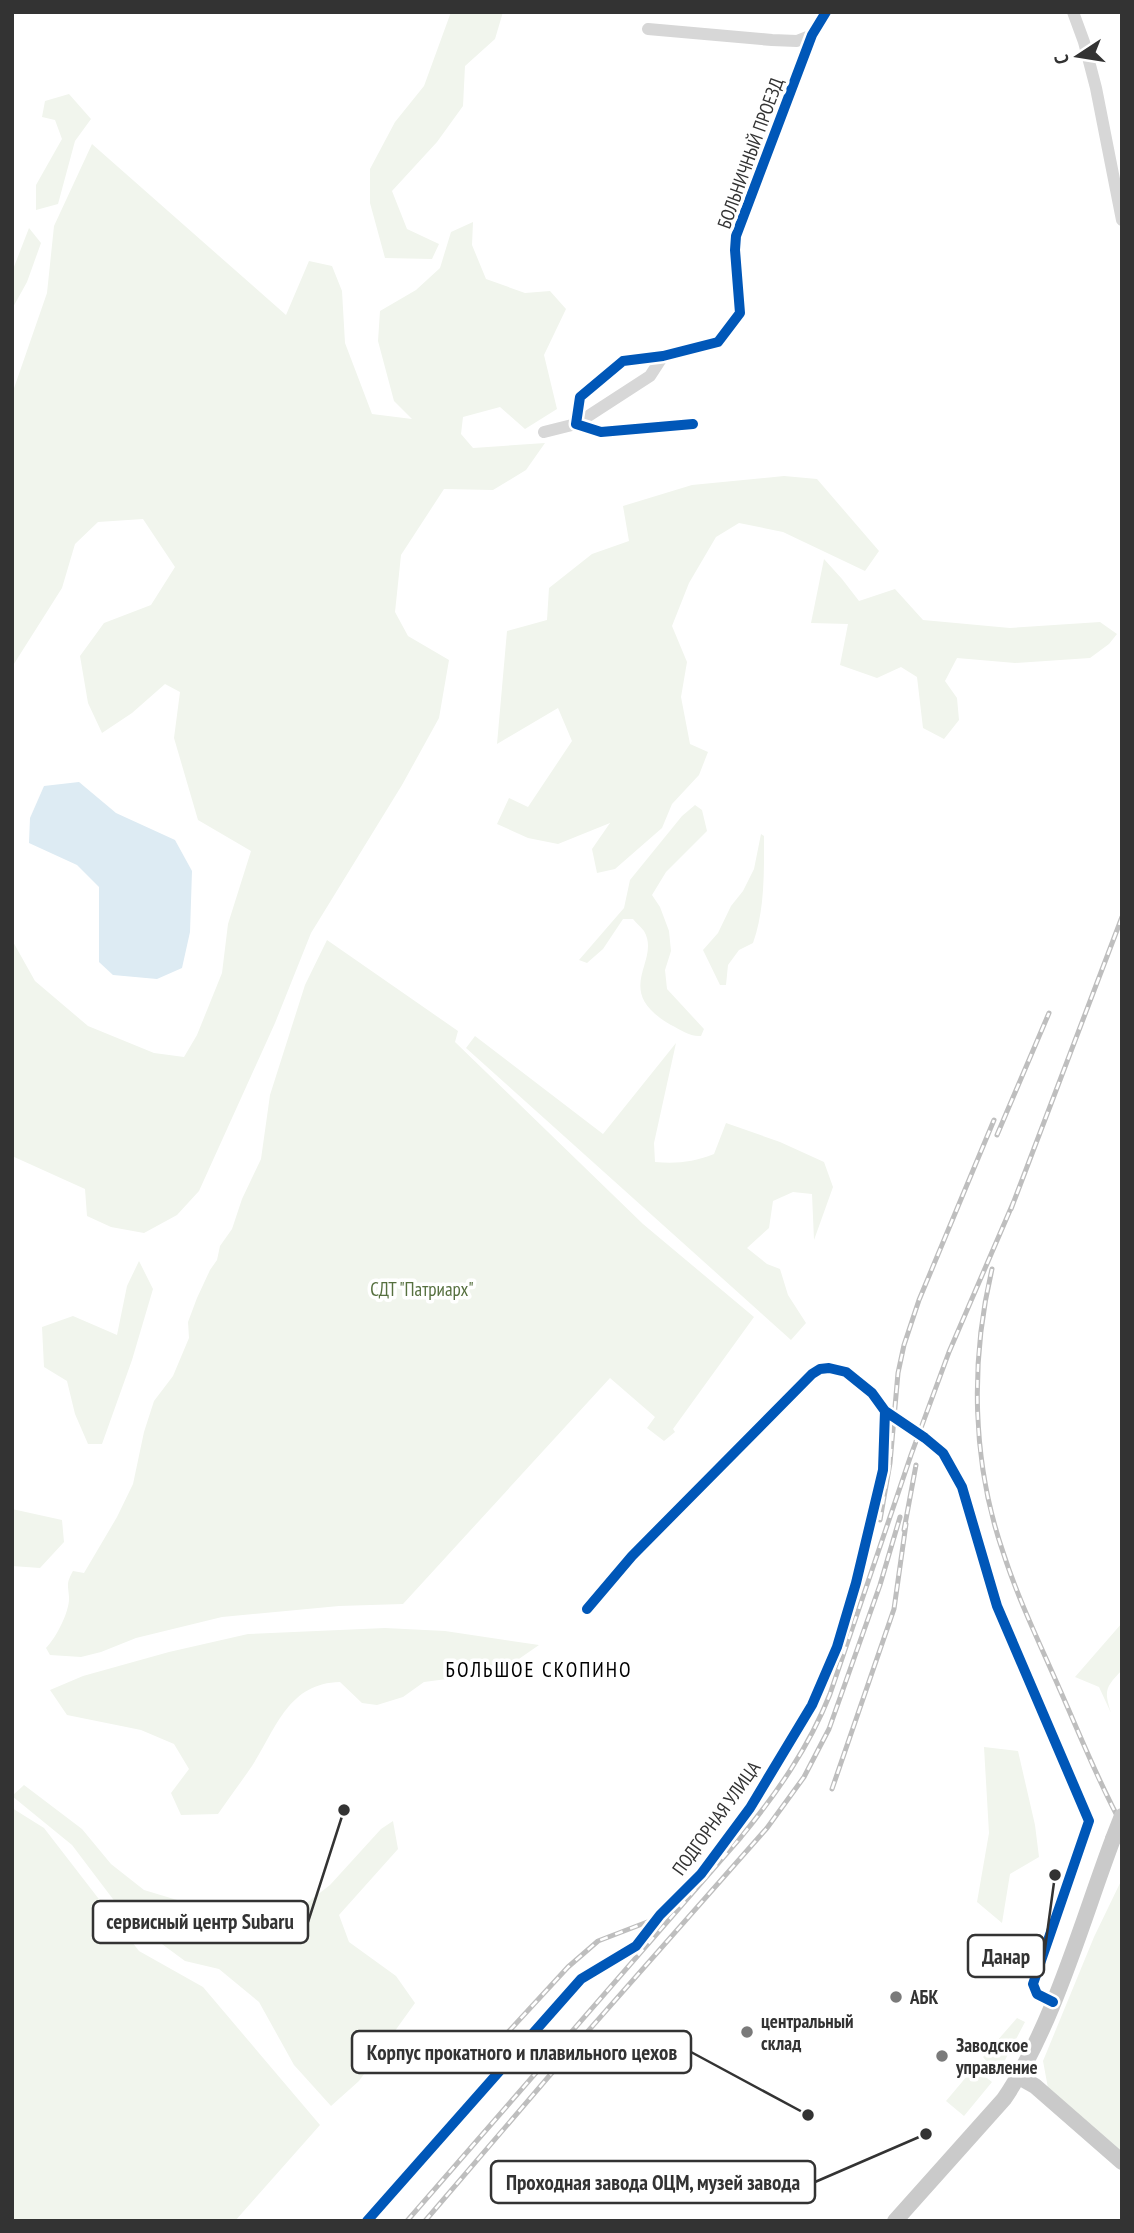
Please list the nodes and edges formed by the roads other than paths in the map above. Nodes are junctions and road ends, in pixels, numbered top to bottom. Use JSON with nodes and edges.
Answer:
{"nodes":[{"id":1,"x":826,"y":12,"type":"edge"},
{"id":2,"x":1073,"y":12,"type":"edge"},
{"id":3,"x":648,"y":29,"type":"dead end"},
{"id":4,"x":812,"y":35,"type":"junction"},
{"id":5,"x":1122,"y":220,"type":"edge"},
{"id":6,"x":663,"y":356,"type":"junction"},
{"id":7,"x":576,"y":424,"type":"junction"},
{"id":8,"x":693,"y":424,"type":"dead end"},
{"id":9,"x":544,"y":432,"type":"dead end"},
{"id":10,"x":885,"y":1411,"type":"junction"},
{"id":11,"x":587,"y":1609,"type":"dead end"},
{"id":12,"x":1122,"y":1816,"type":"edge"},
{"id":13,"x":1053,"y":2002,"type":"junction"},
{"id":14,"x":1019,"y":2077,"type":"junction"},
{"id":15,"x":1122,"y":2162,"type":"edge"},
{"id":16,"x":367,"y":2221,"type":"edge"},
{"id":17,"x":895,"y":2221,"type":"edge"}],
"edges":[{"from":1,"to":4,"type":"street","name":"БОЛЬНИЧНЫЙ ПРОЕЗД"},
{"from":2,"to":5,"type":"street"},
{"from":3,"to":4,"type":"street"},
{"from":4,"to":6,"type":"street","name":"БОЛЬНИЧНЫЙ ПРОЕЗД"},
{"from":6,"to":7,"type":"street"},
{"from":6,"to":7,"type":"street","name":"БОЛЬНИЧНЫЙ ПРОЕЗД"},
{"from":7,"to":8,"type":"street"},
{"from":7,"to":9,"type":"street"},
{"from":10,"to":11,"type":"street"},
{"from":10,"to":13,"type":"street"},
{"from":10,"to":16,"type":"street","name":"ПОДГОРНАЯ УЛИЦА"},
{"from":12,"to":13,"type":"main road","bridge":true},
{"from":13,"to":14,"type":"main road"},
{"from":14,"to":15,"type":"main road"},
{"from":14,"to":17,"type":"main road"}]}
